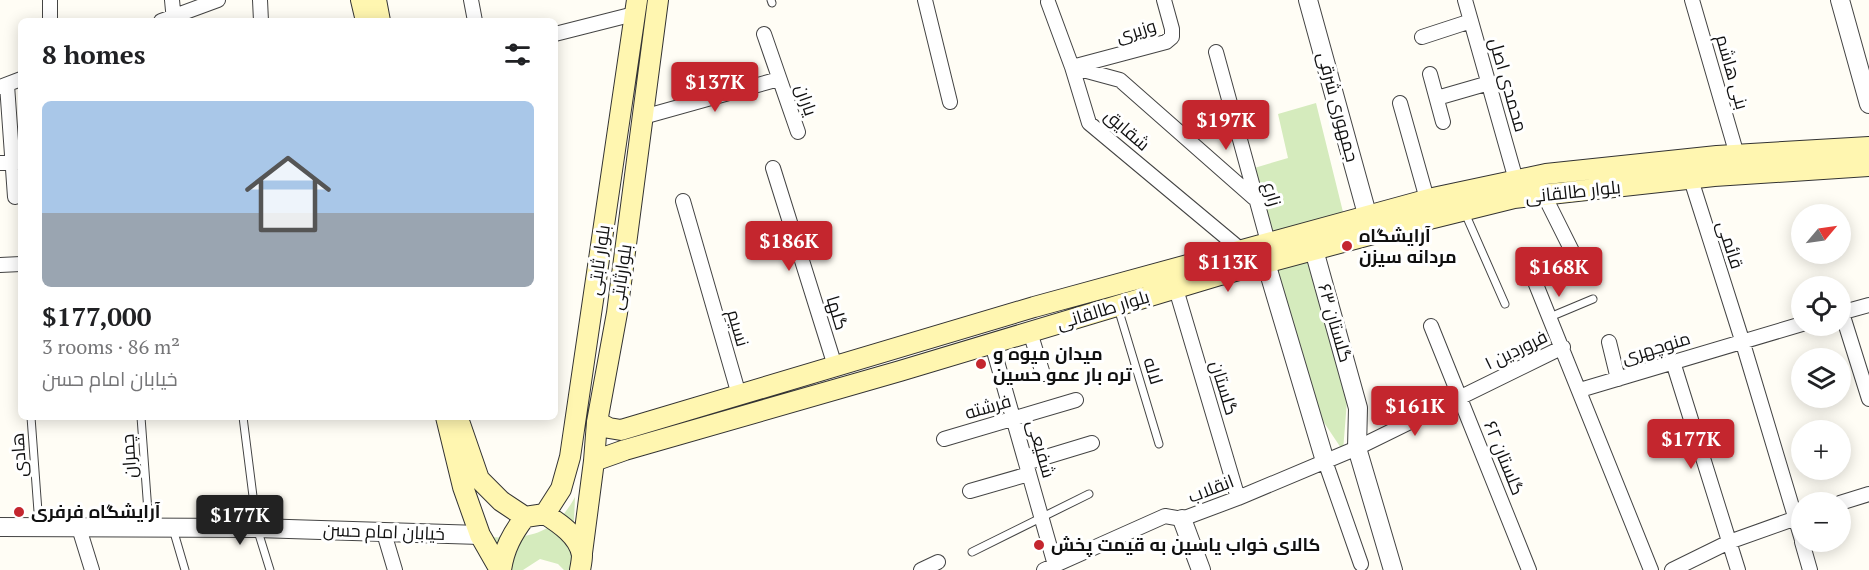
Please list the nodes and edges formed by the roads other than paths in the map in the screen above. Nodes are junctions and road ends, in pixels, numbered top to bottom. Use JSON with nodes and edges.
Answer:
{"nodes":[{"id":1,"x":50,"y":0,"type":"edge"},
{"id":2,"x":172,"y":0,"type":"edge"},
{"id":3,"x":218,"y":0,"type":"edge"},
{"id":4,"x":260,"y":0,"type":"edge"},
{"id":5,"x":361,"y":0,"type":"edge"},
{"id":6,"x":376,"y":0,"type":"edge"},
{"id":7,"x":471,"y":0,"type":"edge"},
{"id":8,"x":658,"y":0,"type":"edge"},
{"id":9,"x":925,"y":0,"type":"edge"},
{"id":10,"x":1164,"y":0,"type":"edge"},
{"id":11,"x":1308,"y":0,"type":"edge"},
{"id":12,"x":1465,"y":0,"type":"edge"},
{"id":13,"x":1692,"y":0,"type":"edge"},
{"id":14,"x":1840,"y":0,"type":"edge"},
{"id":15,"x":1048,"y":2,"type":"dead end"},
{"id":16,"x":636,"y":7,"type":"edge"},
{"id":17,"x":50,"y":18,"type":"edge"},
{"id":18,"x":169,"y":18,"type":"edge"},
{"id":19,"x":172,"y":18,"type":"edge"},
{"id":20,"x":261,"y":18,"type":"edge"},
{"id":21,"x":365,"y":18,"type":"edge"},
{"id":22,"x":379,"y":18,"type":"edge"},
{"id":23,"x":474,"y":18,"type":"edge"},
{"id":24,"x":1471,"y":21,"type":"junction"},
{"id":25,"x":558,"y":33,"type":"edge"},
{"id":26,"x":764,"y":34,"type":"dead end"},
{"id":27,"x":1422,"y":37,"type":"dead end"},
{"id":28,"x":1216,"y":52,"type":"dead end"},
{"id":29,"x":1072,"y":67,"type":"junction"},
{"id":30,"x":1864,"y":69,"type":"edge"},
{"id":31,"x":1430,"y":74,"type":"dead end"},
{"id":32,"x":779,"y":79,"type":"junction"},
{"id":33,"x":18,"y":80,"type":"edge"},
{"id":34,"x":1489,"y":83,"type":"junction"},
{"id":35,"x":3,"y":86,"type":"edge"},
{"id":36,"x":1437,"y":98,"type":"junction"},
{"id":37,"x":950,"y":102,"type":"dead end"},
{"id":38,"x":1400,"y":103,"type":"dead end"},
{"id":39,"x":1869,"y":104,"type":"edge"},
{"id":40,"x":621,"y":111,"type":"junction"},
{"id":41,"x":1443,"y":122,"type":"dead end"},
{"id":42,"x":642,"y":125,"type":"junction"},
{"id":43,"x":617,"y":131,"type":"junction"},
{"id":44,"x":798,"y":132,"type":"dead end"},
{"id":45,"x":1869,"y":147,"type":"edge"},
{"id":46,"x":1737,"y":155,"type":"junction"},
{"id":47,"x":1685,"y":160,"type":"junction"},
{"id":48,"x":11,"y":162,"type":"edge"},
{"id":49,"x":1869,"y":166,"type":"edge"},
{"id":50,"x":773,"y":168,"type":"dead end"},
{"id":51,"x":1690,"y":179,"type":"junction"},
{"id":52,"x":1516,"y":180,"type":"junction"},
{"id":53,"x":1544,"y":195,"type":"junction"},
{"id":54,"x":15,"y":197,"type":"dead end"},
{"id":55,"x":1254,"y":198,"type":"junction"},
{"id":56,"x":1427,"y":199,"type":"junction"},
{"id":57,"x":683,"y":201,"type":"dead end"},
{"id":58,"x":1464,"y":210,"type":"junction"},
{"id":59,"x":1368,"y":214,"type":"junction"},
{"id":60,"x":1268,"y":242,"type":"junction"},
{"id":61,"x":1239,"y":249,"type":"junction"},
{"id":62,"x":1314,"y":250,"type":"junction"},
{"id":63,"x":1527,"y":262,"type":"dead end"},
{"id":64,"x":1266,"y":263,"type":"junction"},
{"id":65,"x":18,"y":264,"type":"edge"},
{"id":66,"x":0,"y":265,"type":"edge"},
{"id":67,"x":1582,"y":272,"type":"dead end"},
{"id":68,"x":1176,"y":289,"type":"junction"},
{"id":69,"x":1593,"y":299,"type":"dead end"},
{"id":70,"x":1505,"y":304,"type":"dead end"},
{"id":71,"x":1869,"y":305,"type":"edge"},
{"id":72,"x":1118,"y":306,"type":"junction"},
{"id":73,"x":1851,"y":310,"type":"edge"},
{"id":74,"x":1550,"y":317,"type":"junction"},
{"id":75,"x":1431,"y":326,"type":"dead end"},
{"id":76,"x":1791,"y":327,"type":"edge"},
{"id":77,"x":1030,"y":332,"type":"junction"},
{"id":78,"x":1848,"y":336,"type":"edge"},
{"id":79,"x":1742,"y":340,"type":"junction"},
{"id":80,"x":1609,"y":342,"type":"dead end"},
{"id":81,"x":992,"y":344,"type":"junction"},
{"id":82,"x":1563,"y":347,"type":"junction"},
{"id":83,"x":1673,"y":362,"type":"junction"},
{"id":84,"x":835,"y":366,"type":"junction"},
{"id":85,"x":1043,"y":374,"type":"dead end"},
{"id":86,"x":1618,"y":378,"type":"junction"},
{"id":87,"x":1580,"y":390,"type":"junction"},
{"id":88,"x":739,"y":395,"type":"junction"},
{"id":89,"x":1460,"y":398,"type":"junction"},
{"id":90,"x":1869,"y":399,"type":"edge"},
{"id":91,"x":1076,"y":400,"type":"dead end"},
{"id":92,"x":1013,"y":419,"type":"junction"},
{"id":93,"x":31,"y":420,"type":"edge"},
{"id":94,"x":141,"y":420,"type":"edge"},
{"id":95,"x":243,"y":420,"type":"edge"},
{"id":96,"x":447,"y":420,"type":"edge"},
{"id":97,"x":459,"y":420,"type":"edge"},
{"id":98,"x":597,"y":422,"type":"junction"},
{"id":99,"x":621,"y":430,"type":"junction"},
{"id":100,"x":944,"y":439,"type":"dead end"},
{"id":101,"x":1092,"y":443,"type":"dead end"},
{"id":102,"x":1159,"y":444,"type":"dead end"},
{"id":103,"x":1357,"y":448,"type":"junction"},
{"id":104,"x":625,"y":450,"type":"junction"},
{"id":105,"x":594,"y":461,"type":"junction"},
{"id":106,"x":1325,"y":461,"type":"junction"},
{"id":107,"x":1027,"y":468,"type":"junction"},
{"id":108,"x":970,"y":491,"type":"dead end"},
{"id":109,"x":1089,"y":494,"type":"dead end"},
{"id":110,"x":1869,"y":494,"type":"edge"},
{"id":111,"x":1791,"y":495,"type":"edge"},
{"id":112,"x":1238,"y":498,"type":"junction"},
{"id":113,"x":1851,"y":500,"type":"edge"},
{"id":114,"x":545,"y":514,"type":"junction"},
{"id":115,"x":525,"y":517,"type":"junction"},
{"id":116,"x":1042,"y":517,"type":"junction"},
{"id":117,"x":1182,"y":519,"type":"junction"},
{"id":118,"x":1791,"y":520,"type":"edge"},
{"id":119,"x":0,"y":527,"type":"edge"},
{"id":120,"x":39,"y":527,"type":"junction"},
{"id":121,"x":79,"y":528,"type":"junction"},
{"id":122,"x":149,"y":528,"type":"junction"},
{"id":123,"x":172,"y":528,"type":"junction"},
{"id":124,"x":257,"y":528,"type":"junction"},
{"id":125,"x":384,"y":533,"type":"junction"},
{"id":126,"x":480,"y":535,"type":"junction"},
{"id":127,"x":1729,"y":542,"type":"junction"},
{"id":128,"x":972,"y":552,"type":"dead end"},
{"id":129,"x":1805,"y":552,"type":"edge"},
{"id":130,"x":581,"y":562,"type":"edge"},
{"id":131,"x":938,"y":562,"type":"dead end"},
{"id":132,"x":1072,"y":564,"type":"edge"},
{"id":133,"x":1361,"y":564,"type":"dead end"},
{"id":134,"x":1050,"y":567,"type":"edge"},
{"id":135,"x":92,"y":570,"type":"edge"},
{"id":136,"x":185,"y":570,"type":"edge"},
{"id":137,"x":270,"y":570,"type":"edge"},
{"id":138,"x":395,"y":570,"type":"edge"},
{"id":139,"x":500,"y":570,"type":"edge"},
{"id":140,"x":921,"y":570,"type":"edge"},
{"id":141,"x":1201,"y":570,"type":"edge"},
{"id":142,"x":1393,"y":570,"type":"edge"},
{"id":143,"x":1529,"y":570,"type":"edge"},
{"id":144,"x":1651,"y":570,"type":"edge"},
{"id":145,"x":1672,"y":570,"type":"edge"},
{"id":146,"x":1738,"y":570,"type":"edge"},
{"id":147,"x":1810,"y":570,"type":"edge"}],
"edges":[{"from":1,"to":17,"type":"street"},
{"from":2,"to":18,"type":"street"},
{"from":3,"to":19,"type":"street"},
{"from":4,"to":20,"type":"street"},
{"from":5,"to":21,"type":"main road"},
{"from":6,"to":22,"type":"main road"},
{"from":7,"to":23,"type":"street"},
{"from":8,"to":42,"type":"main road","name":"بلوارثابتی"},
{"from":9,"to":37,"type":"street"},
{"from":10,"to":29,"type":"street","name":"وزیری"},
{"from":11,"to":59,"type":"street","name":"جمهوری شرقی"},
{"from":12,"to":24,"type":"street","name":"محمدی اصل"},
{"from":13,"to":46,"type":"street","name":"بنی هاشم"},
{"from":14,"to":30,"type":"street"},
{"from":15,"to":29,"type":"street","name":"شقایق"},
{"from":16,"to":25,"type":"street"},
{"from":16,"to":40,"type":"main road","name":"بلوار ثابتی"},
{"from":24,"to":27,"type":"street"},
{"from":24,"to":34,"type":"street","name":"محمدی اصل"},
{"from":26,"to":32,"type":"street","name":"یاران"},
{"from":28,"to":55,"type":"street","name":"زارع"},
{"from":29,"to":55,"type":"street","name":"شقایق"},
{"from":29,"to":61,"type":"street","name":"شقایق"},
{"from":30,"to":39,"type":"street"},
{"from":31,"to":36,"type":"street"},
{"from":32,"to":42,"type":"street","name":"یاران"},
{"from":32,"to":44,"type":"street","name":"یاران"},
{"from":33,"to":35,"type":"street"},
{"from":34,"to":36,"type":"street"},
{"from":34,"to":52,"type":"street","name":"محمدی اصل"},
{"from":35,"to":48,"type":"street"},
{"from":36,"to":41,"type":"street"},
{"from":38,"to":56,"type":"street"},
{"from":40,"to":42,"type":"main road"},
{"from":40,"to":43,"type":"main road","name":"بلوار ثابتی"},
{"from":42,"to":43,"type":"main road"},
{"from":42,"to":98,"type":"main road","name":"بلوارثابتی"},
{"from":43,"to":114,"type":"main road","name":"بلوار ثابتی"},
{"from":45,"to":46,"type":"main road","name":"بلوار طالقانی"},
{"from":46,"to":47,"type":"main road","name":"بلوار طالقانی"},
{"from":47,"to":51,"type":"street","name":"قائمی"},
{"from":47,"to":52,"type":"main road","name":"بلوار طالقانی"},
{"from":48,"to":54,"type":"street"},
{"from":49,"to":51,"type":"main road","name":"بلوار طالقانی"},
{"from":50,"to":84,"type":"street","name":"گلها"},
{"from":51,"to":53,"type":"main road","name":"بلوار طالقانی"},
{"from":51,"to":79,"type":"street","name":"قائمی"},
{"from":52,"to":56,"type":"main road","name":"بلوار طالقانی"},
{"from":53,"to":58,"type":"main road","name":"بلوار طالقانی"},
{"from":53,"to":67,"type":"street"},
{"from":55,"to":60,"type":"street","name":"زارع"},
{"from":56,"to":59,"type":"main road","name":"بلوار طالقانی"},
{"from":57,"to":88,"type":"street","name":"نسیم"},
{"from":58,"to":62,"type":"main road","name":"بلوار طالقانی"},
{"from":58,"to":70,"type":"lane"},
{"from":59,"to":60,"type":"main road","name":"بلوار طالقانی"},
{"from":60,"to":61,"type":"main road","name":"بلوار طالقانی"},
{"from":61,"to":84,"type":"main road","name":"بلوار طالقانی"},
{"from":62,"to":64,"type":"main road","name":"بلوار طالقانی"},
{"from":62,"to":103,"type":"street","name":"گلستان ۶۳"},
{"from":63,"to":74,"type":"street"},
{"from":64,"to":68,"type":"main road","name":"بلوار طالقانی"},
{"from":64,"to":106,"type":"street"},
{"from":65,"to":66,"type":"street"},
{"from":68,"to":72,"type":"main road","name":"بلوار طالقانی"},
{"from":68,"to":112,"type":"street","name":"گلستان"},
{"from":69,"to":74,"type":"lane"},
{"from":71,"to":73,"type":"street"},
{"from":72,"to":77,"type":"main road","name":"بلوار طالقانی"},
{"from":72,"to":102,"type":"lane","name":"لاله"},
{"from":74,"to":82,"type":"street"},
{"from":75,"to":89,"type":"street","name":"گلستان ۶۲"},
{"from":76,"to":79,"type":"street","name":"منوچهری"},
{"from":77,"to":81,"type":"main road","name":"بلوار طالقانی"},
{"from":77,"to":85,"type":"street"},
{"from":78,"to":90,"type":"street"},
{"from":79,"to":83,"type":"street","name":"منوچهری"},
{"from":79,"to":111,"type":"street","name":"قائمی"},
{"from":80,"to":86,"type":"street"},
{"from":81,"to":92,"type":"street","name":"شفیعی"},
{"from":81,"to":104,"type":"main road","name":"بلوار طالقانی"},
{"from":82,"to":87,"type":"street"},
{"from":82,"to":89,"type":"street","name":"فروردین ۱"},
{"from":83,"to":86,"type":"street","name":"منوچهری"},
{"from":83,"to":127,"type":"street"},
{"from":84,"to":88,"type":"main road","name":"بلوار طالقانی"},
{"from":86,"to":87,"type":"street","name":"منوچهری"},
{"from":87,"to":144,"type":"street"},
{"from":88,"to":99,"type":"main road","name":"بلوار طالقانی"},
{"from":89,"to":103,"type":"street","name":"فروردین ۱"},
{"from":89,"to":143,"type":"street","name":"گلستان ۶۲"},
{"from":91,"to":92,"type":"street","name":"فرشته"},
{"from":92,"to":100,"type":"street","name":"فرشته"},
{"from":92,"to":107,"type":"street","name":"شفیعی"},
{"from":93,"to":120,"type":"lane","name":"هادی"},
{"from":94,"to":122,"type":"lane","name":"چمران"},
{"from":95,"to":124,"type":"lane"},
{"from":96,"to":126,"type":"main road"},
{"from":97,"to":115,"type":"main road"},
{"from":98,"to":99,"type":"main road"},
{"from":98,"to":105,"type":"main road","name":"بلوارثابتی"},
{"from":99,"to":104,"type":"main road"},
{"from":101,"to":107,"type":"street"},
{"from":103,"to":106,"type":"street","name":"انقلاب"},
{"from":103,"to":142,"type":"street","name":"گلستان ۶۳"},
{"from":104,"to":105,"type":"main road","name":"بلوار طالقانی"},
{"from":105,"to":130,"type":"main road","name":"بلوارثابتی"},
{"from":106,"to":112,"type":"street","name":"انقلاب"},
{"from":106,"to":133,"type":"street"},
{"from":107,"to":108,"type":"street"},
{"from":107,"to":116,"type":"street","name":"شفیعی"},
{"from":109,"to":116,"type":"lane"},
{"from":110,"to":113,"type":"street"},
{"from":112,"to":117,"type":"street","name":"انقلاب"},
{"from":114,"to":115,"type":"main road"},
{"from":114,"to":130,"type":"main road"},
{"from":115,"to":139,"type":"main road"},
{"from":116,"to":128,"type":"lane"},
{"from":116,"to":134,"type":"street","name":"شفیعی"},
{"from":117,"to":132,"type":"street","name":"انقلاب"},
{"from":117,"to":141,"type":"street"},
{"from":118,"to":127,"type":"street"},
{"from":119,"to":120,"type":"street","name":"خیابان امام حسن"},
{"from":120,"to":121,"type":"street","name":"خیابان امام حسن"},
{"from":121,"to":122,"type":"street","name":"خیابان امام حسن"},
{"from":121,"to":135,"type":"street"},
{"from":122,"to":123,"type":"street","name":"خیابان امام حسن"},
{"from":123,"to":124,"type":"street","name":"خیابان امام حسن"},
{"from":123,"to":136,"type":"lane"},
{"from":124,"to":125,"type":"street","name":"خیابان امام حسن"},
{"from":124,"to":137,"type":"lane"},
{"from":125,"to":126,"type":"street","name":"خیابان امام حسن"},
{"from":125,"to":138,"type":"street"},
{"from":126,"to":139,"type":"main road"},
{"from":127,"to":145,"type":"street"},
{"from":127,"to":146,"type":"street"},
{"from":129,"to":147,"type":"street","name":"قائمی"},
{"from":131,"to":140,"type":"street"},
{"from":132,"to":134,"type":"street","name":"انقلاب"}]}
